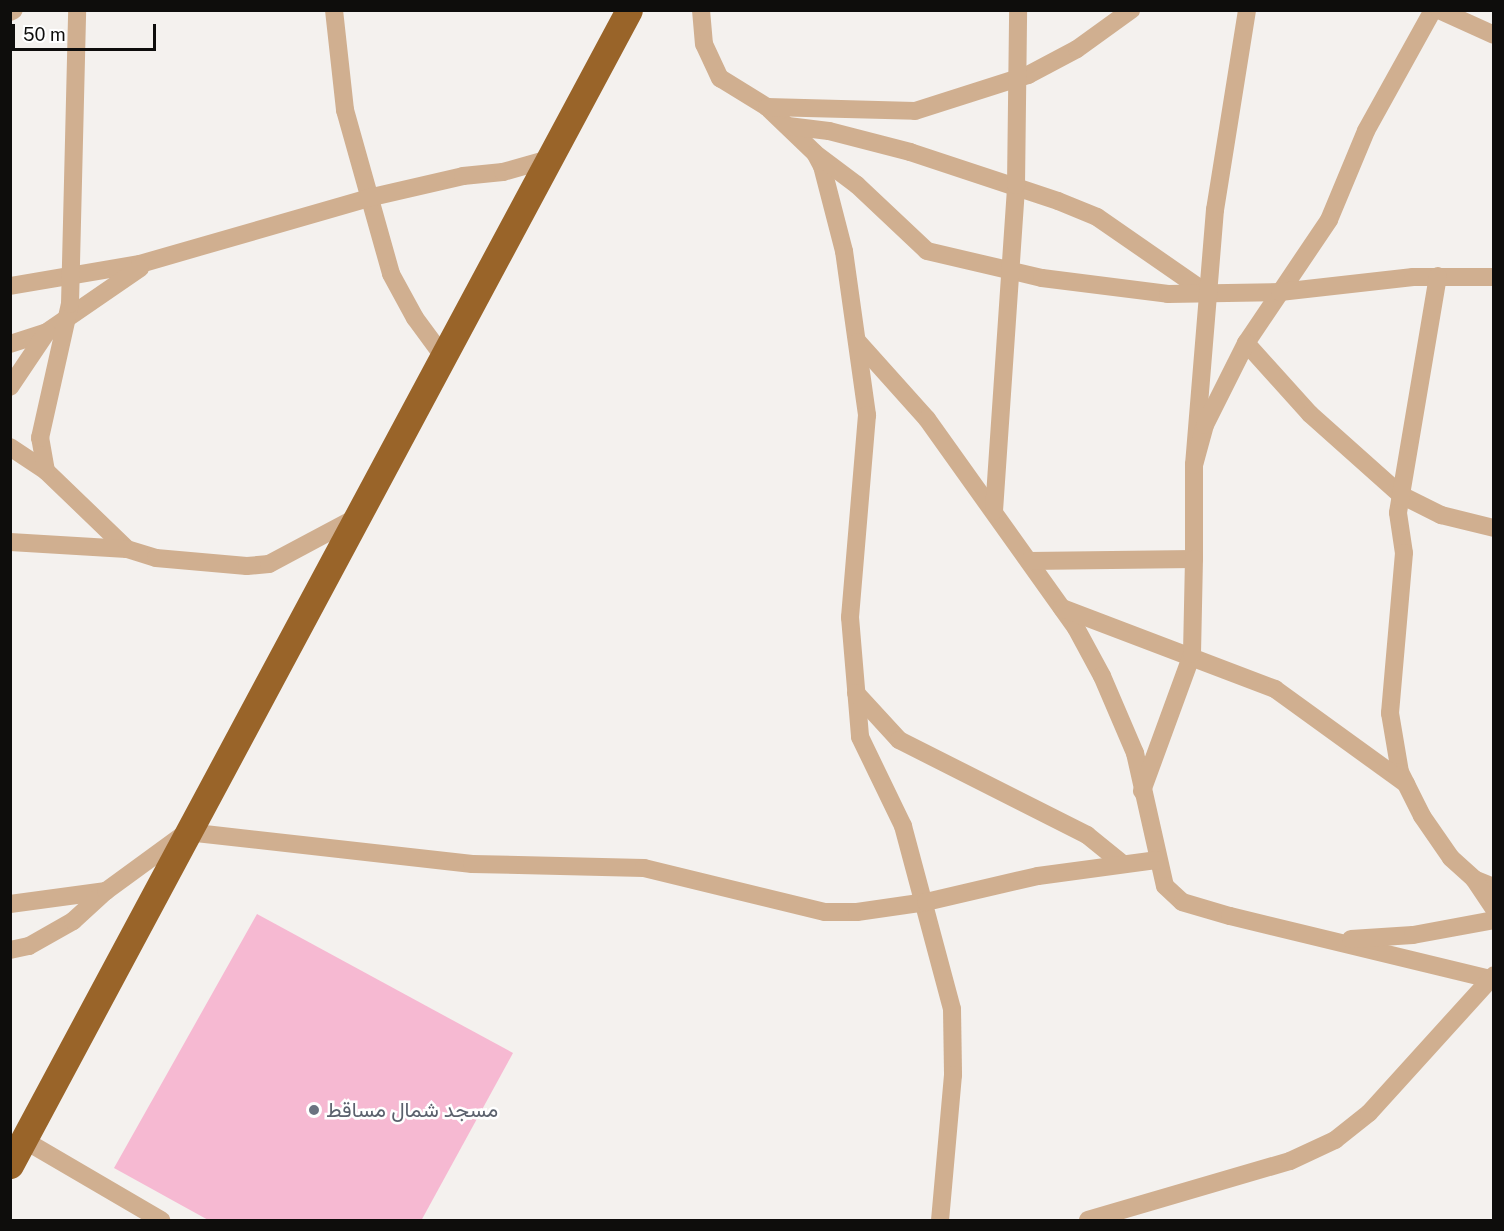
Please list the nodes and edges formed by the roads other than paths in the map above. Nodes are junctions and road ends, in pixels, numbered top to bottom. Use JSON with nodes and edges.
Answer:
{"nodes":[{"id":1,"x":77,"y":10,"type":"edge"},
{"id":2,"x":334,"y":10,"type":"edge"},
{"id":3,"x":629,"y":10,"type":"edge"},
{"id":4,"x":701,"y":10,"type":"edge"},
{"id":5,"x":1018,"y":10,"type":"edge"},
{"id":6,"x":1131,"y":10,"type":"edge"},
{"id":7,"x":1246,"y":10,"type":"edge"},
{"id":8,"x":1432,"y":10,"type":"edge"},
{"id":9,"x":1439,"y":10,"type":"edge"},
{"id":10,"x":1494,"y":35,"type":"edge"},
{"id":11,"x":1019,"y":78,"type":"junction"},
{"id":12,"x":767,"y":107,"type":"junction"},
{"id":13,"x":788,"y":126,"type":"junction"},
{"id":14,"x":815,"y":153,"type":"junction"},
{"id":15,"x":549,"y":159,"type":"junction"},
{"id":16,"x":1016,"y":185,"type":"junction"},
{"id":17,"x":368,"y":198,"type":"junction"},
{"id":18,"x":147,"y":262,"type":"junction"},
{"id":19,"x":1010,"y":271,"type":"junction"},
{"id":20,"x":10,"y":273,"type":"edge"},
{"id":21,"x":71,"y":275,"type":"junction"},
{"id":22,"x":1438,"y":276,"type":"junction"},
{"id":23,"x":1494,"y":277,"type":"edge"},
{"id":24,"x":36,"y":282,"type":"junction"},
{"id":25,"x":10,"y":286,"type":"edge"},
{"id":26,"x":1280,"y":292,"type":"junction"},
{"id":27,"x":1208,"y":294,"type":"junction"},
{"id":28,"x":67,"y":320,"type":"junction"},
{"id":29,"x":46,"y":332,"type":"junction"},
{"id":30,"x":858,"y":342,"type":"junction"},
{"id":31,"x":1246,"y":343,"type":"junction"},
{"id":32,"x":10,"y":344,"type":"edge"},
{"id":33,"x":443,"y":356,"type":"junction"},
{"id":34,"x":10,"y":387,"type":"edge"},
{"id":35,"x":10,"y":447,"type":"edge"},
{"id":36,"x":1194,"y":465,"type":"junction"},
{"id":37,"x":46,"y":471,"type":"junction"},
{"id":38,"x":1401,"y":495,"type":"junction"},
{"id":39,"x":994,"y":511,"type":"junction"},
{"id":40,"x":355,"y":518,"type":"junction"},
{"id":41,"x":1494,"y":528,"type":"edge"},
{"id":42,"x":10,"y":542,"type":"edge"},
{"id":43,"x":128,"y":549,"type":"junction"},
{"id":44,"x":1194,"y":559,"type":"junction"},
{"id":45,"x":1029,"y":561,"type":"junction"},
{"id":46,"x":1062,"y":608,"type":"junction"},
{"id":47,"x":1191,"y":658,"type":"junction"},
{"id":48,"x":856,"y":693,"type":"junction"},
{"id":49,"x":1406,"y":784,"type":"junction"},
{"id":50,"x":1143,"y":791,"type":"junction"},
{"id":51,"x":187,"y":832,"type":"junction"},
{"id":52,"x":1156,"y":860,"type":"junction"},
{"id":53,"x":1123,"y":864,"type":"junction"},
{"id":54,"x":1474,"y":879,"type":"junction"},
{"id":55,"x":1494,"y":887,"type":"edge"},
{"id":56,"x":106,"y":891,"type":"junction"},
{"id":57,"x":926,"y":902,"type":"junction"},
{"id":58,"x":10,"y":904,"type":"edge"},
{"id":59,"x":1490,"y":916,"type":"edge"},
{"id":60,"x":1335,"y":941,"type":"junction"},
{"id":61,"x":10,"y":950,"type":"edge"},
{"id":62,"x":1492,"y":978,"type":"edge"},
{"id":63,"x":24,"y":1140,"type":"junction"},
{"id":64,"x":10,"y":1164,"type":"edge"},
{"id":65,"x":161,"y":1221,"type":"edge"},
{"id":66,"x":940,"y":1221,"type":"edge"},
{"id":67,"x":1088,"y":1221,"type":"edge"}],
"edges":[{"from":1,"to":21,"type":"street"},
{"from":2,"to":17,"type":"street"},
{"from":3,"to":15,"type":"highway"},
{"from":4,"to":12,"type":"street"},
{"from":5,"to":11,"type":"street"},
{"from":6,"to":11,"type":"street"},
{"from":7,"to":27,"type":"street"},
{"from":8,"to":26,"type":"street"},
{"from":9,"to":10,"type":"street"},
{"from":11,"to":12,"type":"street"},
{"from":11,"to":16,"type":"street"},
{"from":12,"to":13,"type":"street"},
{"from":13,"to":14,"type":"street"},
{"from":13,"to":16,"type":"street"},
{"from":14,"to":19,"type":"street"},
{"from":14,"to":30,"type":"street"},
{"from":15,"to":17,"type":"street"},
{"from":15,"to":33,"type":"highway"},
{"from":16,"to":19,"type":"street"},
{"from":16,"to":27,"type":"street"},
{"from":17,"to":18,"type":"street"},
{"from":17,"to":33,"type":"street"},
{"from":18,"to":21,"type":"street"},
{"from":18,"to":28,"type":"street"},
{"from":19,"to":27,"type":"street"},
{"from":19,"to":39,"type":"street"},
{"from":20,"to":24,"type":"street"},
{"from":21,"to":24,"type":"street"},
{"from":21,"to":28,"type":"street"},
{"from":22,"to":23,"type":"street"},
{"from":22,"to":26,"type":"street"},
{"from":22,"to":38,"type":"street"},
{"from":24,"to":25,"type":"street"},
{"from":26,"to":27,"type":"street"},
{"from":26,"to":31,"type":"street"},
{"from":27,"to":36,"type":"street"},
{"from":28,"to":29,"type":"street"},
{"from":28,"to":37,"type":"street"},
{"from":29,"to":32,"type":"street"},
{"from":29,"to":34,"type":"street"},
{"from":30,"to":39,"type":"street"},
{"from":30,"to":48,"type":"street"},
{"from":31,"to":36,"type":"street"},
{"from":31,"to":38,"type":"street"},
{"from":33,"to":40,"type":"highway"},
{"from":35,"to":37,"type":"street"},
{"from":36,"to":44,"type":"street"},
{"from":37,"to":43,"type":"street"},
{"from":38,"to":41,"type":"street"},
{"from":38,"to":49,"type":"street"},
{"from":39,"to":45,"type":"street"},
{"from":40,"to":43,"type":"street"},
{"from":40,"to":51,"type":"highway"},
{"from":42,"to":43,"type":"street"},
{"from":44,"to":45,"type":"street"},
{"from":44,"to":47,"type":"street"},
{"from":45,"to":46,"type":"street"},
{"from":46,"to":47,"type":"street"},
{"from":46,"to":50,"type":"street"},
{"from":47,"to":49,"type":"street"},
{"from":47,"to":50,"type":"street"},
{"from":48,"to":53,"type":"street"},
{"from":48,"to":57,"type":"street"},
{"from":49,"to":54,"type":"street"},
{"from":50,"to":52,"type":"street"},
{"from":51,"to":56,"type":"street"},
{"from":51,"to":57,"type":"street"},
{"from":51,"to":63,"type":"highway"},
{"from":52,"to":53,"type":"street"},
{"from":52,"to":60,"type":"street"},
{"from":53,"to":57,"type":"street"},
{"from":54,"to":55,"type":"street"},
{"from":54,"to":59,"type":"street"},
{"from":56,"to":58,"type":"street"},
{"from":56,"to":61,"type":"street"},
{"from":57,"to":66,"type":"street"},
{"from":59,"to":60,"type":"street"},
{"from":60,"to":62,"type":"street"},
{"from":62,"to":67,"type":"street"},
{"from":63,"to":64,"type":"highway"},
{"from":63,"to":65,"type":"street"}]}
